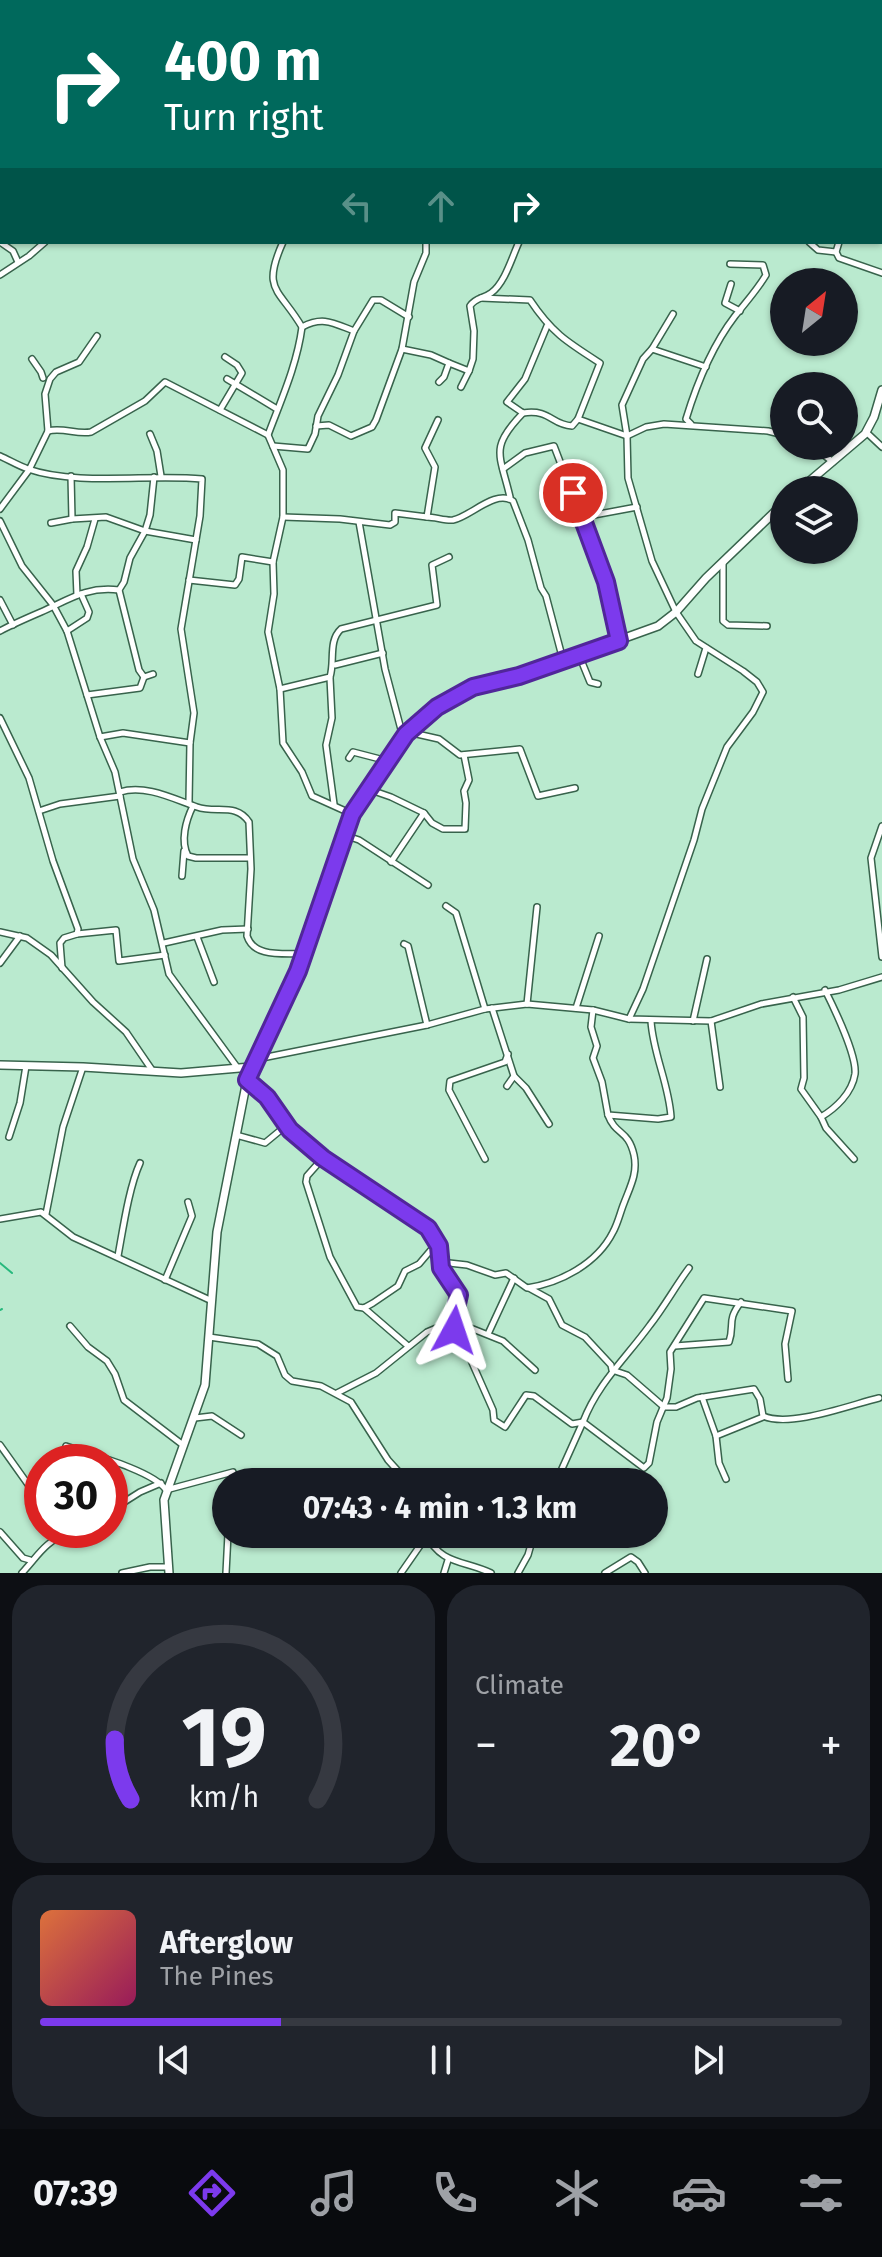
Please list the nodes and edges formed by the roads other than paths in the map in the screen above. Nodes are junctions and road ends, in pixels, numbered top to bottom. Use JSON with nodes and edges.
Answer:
{"nodes":[{"id":1,"x":3,"y":244,"type":"edge"},
{"id":2,"x":43,"y":244,"type":"edge"},
{"id":3,"x":282,"y":244,"type":"edge"},
{"id":4,"x":426,"y":244,"type":"edge"},
{"id":5,"x":518,"y":244,"type":"edge"},
{"id":6,"x":811,"y":244,"type":"edge"},
{"id":7,"x":838,"y":244,"type":"edge"},
{"id":8,"x":836,"y":252,"type":"junction"},
{"id":9,"x":18,"y":262,"type":"junction"},
{"id":10,"x":730,"y":264,"type":"dead end"},
{"id":11,"x":882,"y":273,"type":"edge"},
{"id":12,"x":0,"y":275,"type":"edge"},
{"id":13,"x":731,"y":284,"type":"dead end"},
{"id":14,"x":481,"y":298,"type":"junction"},
{"id":15,"x":740,"y":311,"type":"junction"},
{"id":16,"x":673,"y":314,"type":"dead end"},
{"id":17,"x":409,"y":317,"type":"junction"},
{"id":18,"x":547,"y":326,"type":"junction"},
{"id":19,"x":302,"y":327,"type":"junction"},
{"id":20,"x":354,"y":331,"type":"junction"},
{"id":21,"x":97,"y":336,"type":"dead end"},
{"id":22,"x":402,"y":349,"type":"junction"},
{"id":23,"x":652,"y":349,"type":"junction"},
{"id":24,"x":225,"y":357,"type":"dead end"},
{"id":25,"x":32,"y":359,"type":"dead end"},
{"id":26,"x":449,"y":363,"type":"junction"},
{"id":27,"x":706,"y":367,"type":"junction"},
{"id":28,"x":469,"y":371,"type":"junction"},
{"id":29,"x":43,"y":378,"type":"junction"},
{"id":30,"x":50,"y":379,"type":"junction"},
{"id":31,"x":227,"y":379,"type":"dead end"},
{"id":32,"x":439,"y":382,"type":"dead end"},
{"id":33,"x":235,"y":383,"type":"junction"},
{"id":34,"x":461,"y":387,"type":"dead end"},
{"id":35,"x":47,"y":388,"type":"junction"},
{"id":36,"x":882,"y":390,"type":"edge"},
{"id":37,"x":277,"y":409,"type":"junction"},
{"id":38,"x":220,"y":410,"type":"junction"},
{"id":39,"x":523,"y":413,"type":"junction"},
{"id":40,"x":578,"y":419,"type":"junction"},
{"id":41,"x":438,"y":420,"type":"dead end"},
{"id":42,"x":316,"y":426,"type":"junction"},
{"id":43,"x":695,"y":426,"type":"junction"},
{"id":44,"x":48,"y":431,"type":"junction"},
{"id":45,"x":770,"y":432,"type":"edge"},
{"id":46,"x":866,"y":432,"type":"junction"},
{"id":47,"x":150,"y":434,"type":"dead end"},
{"id":48,"x":268,"y":435,"type":"junction"},
{"id":49,"x":627,"y":436,"type":"junction"},
{"id":50,"x":272,"y":446,"type":"junction"},
{"id":51,"x":882,"y":447,"type":"edge"},
{"id":52,"x":0,"y":456,"type":"edge"},
{"id":53,"x":830,"y":460,"type":"edge"},
{"id":54,"x":833,"y":462,"type":"junction"},
{"id":55,"x":503,"y":469,"type":"junction"},
{"id":56,"x":29,"y":470,"type":"junction"},
{"id":57,"x":71,"y":476,"type":"junction"},
{"id":58,"x":816,"y":476,"type":"edge"},
{"id":59,"x":157,"y":477,"type":"junction"},
{"id":60,"x":510,"y":498,"type":"junction"},
{"id":61,"x":637,"y":507,"type":"junction"},
{"id":62,"x":0,"y":509,"type":"edge"},
{"id":63,"x":283,"y":517,"type":"junction"},
{"id":64,"x":427,"y":517,"type":"junction"},
{"id":65,"x":583,"y":517,"type":"junction"},
{"id":66,"x":770,"y":517,"type":"edge"},
{"id":67,"x":72,"y":519,"type":"junction"},
{"id":68,"x":95,"y":519,"type":"junction"},
{"id":69,"x":0,"y":521,"type":"edge"},
{"id":70,"x":359,"y":522,"type":"junction"},
{"id":71,"x":51,"y":523,"type":"dead end"},
{"id":72,"x":145,"y":531,"type":"junction"},
{"id":73,"x":196,"y":540,"type":"junction"},
{"id":74,"x":449,"y":557,"type":"dead end"},
{"id":75,"x":273,"y":562,"type":"junction"},
{"id":76,"x":723,"y":563,"type":"junction"},
{"id":77,"x":189,"y":580,"type":"junction"},
{"id":78,"x":119,"y":590,"type":"junction"},
{"id":79,"x":79,"y":594,"type":"junction"},
{"id":80,"x":0,"y":600,"type":"edge"},
{"id":81,"x":53,"y":605,"type":"junction"},
{"id":82,"x":676,"y":612,"type":"junction"},
{"id":83,"x":378,"y":622,"type":"junction"},
{"id":84,"x":13,"y":625,"type":"junction"},
{"id":85,"x":767,"y":626,"type":"dead end"},
{"id":86,"x":0,"y":631,"type":"edge"},
{"id":87,"x":67,"y":631,"type":"junction"},
{"id":88,"x":619,"y":641,"type":"junction"},
{"id":89,"x":706,"y":648,"type":"junction"},
{"id":90,"x":383,"y":653,"type":"junction"},
{"id":91,"x":579,"y":655,"type":"junction"},
{"id":92,"x":563,"y":660,"type":"junction"},
{"id":93,"x":334,"y":665,"type":"junction"},
{"id":94,"x":153,"y":674,"type":"dead end"},
{"id":95,"x":698,"y":674,"type":"dead end"},
{"id":96,"x":144,"y":677,"type":"junction"},
{"id":97,"x":330,"y":677,"type":"junction"},
{"id":98,"x":598,"y":684,"type":"dead end"},
{"id":99,"x":280,"y":689,"type":"junction"},
{"id":100,"x":87,"y":695,"type":"junction"},
{"id":101,"x":0,"y":718,"type":"edge"},
{"id":102,"x":406,"y":735,"type":"junction"},
{"id":103,"x":100,"y":737,"type":"junction"},
{"id":104,"x":190,"y":743,"type":"junction"},
{"id":105,"x":464,"y":755,"type":"junction"},
{"id":106,"x":349,"y":758,"type":"dead end"},
{"id":107,"x":384,"y":764,"type":"junction"},
{"id":108,"x":575,"y":788,"type":"dead end"},
{"id":109,"x":367,"y":789,"type":"junction"},
{"id":110,"x":120,"y":794,"type":"junction"},
{"id":111,"x":191,"y":804,"type":"junction"},
{"id":112,"x":334,"y":804,"type":"junction"},
{"id":113,"x":39,"y":811,"type":"junction"},
{"id":114,"x":424,"y":813,"type":"junction"},
{"id":115,"x":352,"y":814,"type":"junction"},
{"id":116,"x":882,"y":826,"type":"edge"},
{"id":117,"x":344,"y":835,"type":"junction"},
{"id":118,"x":184,"y":850,"type":"junction"},
{"id":119,"x":250,"y":858,"type":"junction"},
{"id":120,"x":391,"y":862,"type":"junction"},
{"id":121,"x":182,"y":876,"type":"dead end"},
{"id":122,"x":428,"y":885,"type":"dead end"},
{"id":123,"x":446,"y":906,"type":"dead end"},
{"id":124,"x":537,"y":907,"type":"dead end"},
{"id":125,"x":880,"y":914,"type":"edge"},
{"id":126,"x":248,"y":929,"type":"junction"},
{"id":127,"x":0,"y":932,"type":"edge"},
{"id":128,"x":77,"y":934,"type":"junction"},
{"id":129,"x":20,"y":936,"type":"junction"},
{"id":130,"x":599,"y":936,"type":"dead end"},
{"id":131,"x":197,"y":937,"type":"junction"},
{"id":132,"x":164,"y":943,"type":"junction"},
{"id":133,"x":404,"y":944,"type":"dead end"},
{"id":134,"x":304,"y":954,"type":"junction"},
{"id":135,"x":165,"y":955,"type":"junction"},
{"id":136,"x":882,"y":957,"type":"edge"},
{"id":137,"x":707,"y":959,"type":"dead end"},
{"id":138,"x":0,"y":963,"type":"edge"},
{"id":139,"x":62,"y":968,"type":"junction"},
{"id":140,"x":882,"y":977,"type":"edge"},
{"id":141,"x":214,"y":982,"type":"dead end"},
{"id":142,"x":825,"y":990,"type":"junction"},
{"id":143,"x":793,"y":997,"type":"junction"},
{"id":144,"x":527,"y":1004,"type":"junction"},
{"id":145,"x":493,"y":1007,"type":"junction"},
{"id":146,"x":576,"y":1008,"type":"junction"},
{"id":147,"x":485,"y":1009,"type":"junction"},
{"id":148,"x":593,"y":1010,"type":"junction"},
{"id":149,"x":629,"y":1019,"type":"junction"},
{"id":150,"x":651,"y":1021,"type":"junction"},
{"id":151,"x":693,"y":1021,"type":"junction"},
{"id":152,"x":711,"y":1021,"type":"junction"},
{"id":153,"x":427,"y":1025,"type":"junction"},
{"id":154,"x":508,"y":1054,"type":"junction"},
{"id":155,"x":253,"y":1063,"type":"junction"},
{"id":156,"x":0,"y":1065,"type":"edge"},
{"id":157,"x":26,"y":1065,"type":"junction"},
{"id":158,"x":83,"y":1067,"type":"junction"},
{"id":159,"x":237,"y":1067,"type":"junction"},
{"id":160,"x":155,"y":1073,"type":"junction"},
{"id":161,"x":514,"y":1076,"type":"junction"},
{"id":162,"x":247,"y":1080,"type":"junction"},
{"id":163,"x":507,"y":1086,"type":"dead end"},
{"id":164,"x":720,"y":1087,"type":"dead end"},
{"id":165,"x":608,"y":1115,"type":"junction"},
{"id":166,"x":821,"y":1117,"type":"junction"},
{"id":167,"x":549,"y":1124,"type":"dead end"},
{"id":168,"x":290,"y":1130,"type":"junction"},
{"id":169,"x":236,"y":1135,"type":"junction"},
{"id":170,"x":9,"y":1137,"type":"dead end"},
{"id":171,"x":323,"y":1158,"type":"junction"},
{"id":172,"x":485,"y":1159,"type":"dead end"},
{"id":173,"x":854,"y":1159,"type":"dead end"},
{"id":174,"x":140,"y":1163,"type":"dead end"},
{"id":175,"x":188,"y":1202,"type":"dead end"},
{"id":176,"x":46,"y":1214,"type":"junction"},
{"id":177,"x":0,"y":1219,"type":"edge"},
{"id":178,"x":436,"y":1244,"type":"junction"},
{"id":179,"x":118,"y":1256,"type":"junction"},
{"id":180,"x":440,"y":1262,"type":"junction"},
{"id":181,"x":689,"y":1268,"type":"dead end"},
{"id":182,"x":514,"y":1278,"type":"junction"},
{"id":183,"x":165,"y":1280,"type":"junction"},
{"id":184,"x":529,"y":1288,"type":"junction"},
{"id":185,"x":213,"y":1301,"type":"junction"},
{"id":186,"x":741,"y":1302,"type":"junction"},
{"id":187,"x":364,"y":1308,"type":"junction"},
{"id":188,"x":453,"y":1321,"type":"junction"},
{"id":189,"x":70,"y":1326,"type":"dead end"},
{"id":190,"x":488,"y":1334,"type":"junction"},
{"id":191,"x":208,"y":1337,"type":"junction"},
{"id":192,"x":408,"y":1346,"type":"junction"},
{"id":193,"x":674,"y":1346,"type":"junction"},
{"id":194,"x":535,"y":1370,"type":"dead end"},
{"id":195,"x":612,"y":1370,"type":"junction"},
{"id":196,"x":788,"y":1379,"type":"dead end"},
{"id":197,"x":336,"y":1393,"type":"junction"},
{"id":198,"x":702,"y":1397,"type":"junction"},
{"id":199,"x":879,"y":1398,"type":"dead end"},
{"id":200,"x":664,"y":1407,"type":"junction"},
{"id":201,"x":764,"y":1417,"type":"junction"},
{"id":202,"x":195,"y":1418,"type":"junction"},
{"id":203,"x":583,"y":1422,"type":"junction"},
{"id":204,"x":241,"y":1435,"type":"dead end"},
{"id":205,"x":716,"y":1436,"type":"junction"},
{"id":206,"x":0,"y":1445,"type":"edge"},
{"id":207,"x":183,"y":1445,"type":"junction"},
{"id":208,"x":128,"y":1468,"type":"edge"},
{"id":209,"x":396,"y":1468,"type":"edge"},
{"id":210,"x":562,"y":1468,"type":"edge"},
{"id":211,"x":212,"y":1476,"type":"edge"},
{"id":212,"x":24,"y":1479,"type":"edge"},
{"id":213,"x":726,"y":1479,"type":"dead end"},
{"id":214,"x":164,"y":1486,"type":"junction"},
{"id":215,"x":128,"y":1500,"type":"edge"},
{"id":216,"x":0,"y":1532,"type":"edge"},
{"id":217,"x":43,"y":1548,"type":"edge"},
{"id":218,"x":227,"y":1548,"type":"edge"},
{"id":219,"x":417,"y":1548,"type":"edge"},
{"id":220,"x":437,"y":1548,"type":"edge"},
{"id":221,"x":530,"y":1548,"type":"edge"},
{"id":222,"x":30,"y":1560,"type":"junction"},
{"id":223,"x":448,"y":1560,"type":"junction"},
{"id":224,"x":169,"y":1570,"type":"edge"},
{"id":225,"x":22,"y":1573,"type":"edge"},
{"id":226,"x":122,"y":1573,"type":"edge"},
{"id":227,"x":226,"y":1573,"type":"edge"},
{"id":228,"x":401,"y":1573,"type":"edge"},
{"id":229,"x":444,"y":1573,"type":"edge"},
{"id":230,"x":491,"y":1573,"type":"edge"},
{"id":231,"x":518,"y":1573,"type":"edge"},
{"id":232,"x":605,"y":1573,"type":"edge"},
{"id":233,"x":645,"y":1573,"type":"edge"}],
"edges":[{"from":1,"to":9,"type":"street"},
{"from":2,"to":9,"type":"street"},
{"from":3,"to":19,"type":"street"},
{"from":4,"to":17,"type":"street"},
{"from":5,"to":14,"type":"street"},
{"from":6,"to":8,"type":"street"},
{"from":7,"to":8,"type":"street"},
{"from":8,"to":11,"type":"street"},
{"from":9,"to":12,"type":"street"},
{"from":10,"to":15,"type":"street"},
{"from":13,"to":15,"type":"street"},
{"from":14,"to":18,"type":"street"},
{"from":14,"to":28,"type":"street"},
{"from":15,"to":27,"type":"street"},
{"from":16,"to":23,"type":"street"},
{"from":17,"to":20,"type":"street"},
{"from":17,"to":22,"type":"street"},
{"from":18,"to":39,"type":"street"},
{"from":18,"to":40,"type":"street"},
{"from":19,"to":20,"type":"street"},
{"from":19,"to":37,"type":"street"},
{"from":20,"to":42,"type":"street"},
{"from":21,"to":30,"type":"street"},
{"from":22,"to":26,"type":"street"},
{"from":22,"to":42,"type":"street"},
{"from":23,"to":27,"type":"street"},
{"from":23,"to":49,"type":"street"},
{"from":24,"to":33,"type":"street"},
{"from":25,"to":29,"type":"street"},
{"from":26,"to":28,"type":"street"},
{"from":26,"to":32,"type":"street"},
{"from":27,"to":43,"type":"street"},
{"from":28,"to":34,"type":"street"},
{"from":29,"to":30,"type":"street"},
{"from":29,"to":35,"type":"street"},
{"from":30,"to":35,"type":"street"},
{"from":31,"to":33,"type":"street"},
{"from":33,"to":37,"type":"street"},
{"from":33,"to":38,"type":"street"},
{"from":35,"to":44,"type":"street"},
{"from":36,"to":46,"type":"street"},
{"from":37,"to":48,"type":"street"},
{"from":38,"to":44,"type":"street"},
{"from":38,"to":48,"type":"street"},
{"from":39,"to":40,"type":"street"},
{"from":39,"to":55,"type":"street"},
{"from":40,"to":49,"type":"street"},
{"from":41,"to":64,"type":"street"},
{"from":42,"to":50,"type":"street"},
{"from":43,"to":45,"type":"street"},
{"from":43,"to":49,"type":"street"},
{"from":44,"to":56,"type":"street"},
{"from":46,"to":51,"type":"street"},
{"from":46,"to":54,"type":"street"},
{"from":47,"to":59,"type":"street"},
{"from":48,"to":50,"type":"street"},
{"from":49,"to":61,"type":"street"},
{"from":50,"to":63,"type":"street"},
{"from":52,"to":56,"type":"street"},
{"from":53,"to":54,"type":"street"},
{"from":54,"to":58,"type":"street"},
{"from":55,"to":60,"type":"street"},
{"from":55,"to":65,"type":"street"},
{"from":56,"to":57,"type":"street"},
{"from":56,"to":62,"type":"street"},
{"from":57,"to":59,"type":"street"},
{"from":57,"to":67,"type":"street"},
{"from":59,"to":72,"type":"street"},
{"from":59,"to":73,"type":"street"},
{"from":60,"to":64,"type":"street"},
{"from":60,"to":92,"type":"street"},
{"from":61,"to":65,"type":"street"},
{"from":61,"to":82,"type":"street"},
{"from":63,"to":70,"type":"street"},
{"from":63,"to":75,"type":"street"},
{"from":64,"to":70,"type":"street"},
{"from":65,"to":88,"type":"street"},
{"from":66,"to":76,"type":"street"},
{"from":67,"to":68,"type":"street"},
{"from":67,"to":71,"type":"street"},
{"from":68,"to":72,"type":"street"},
{"from":68,"to":79,"type":"street"},
{"from":69,"to":81,"type":"street"},
{"from":70,"to":83,"type":"street"},
{"from":72,"to":73,"type":"street"},
{"from":72,"to":78,"type":"street"},
{"from":73,"to":77,"type":"street"},
{"from":74,"to":83,"type":"street"},
{"from":75,"to":77,"type":"street"},
{"from":75,"to":99,"type":"street"},
{"from":76,"to":82,"type":"street"},
{"from":76,"to":85,"type":"street"},
{"from":77,"to":104,"type":"street"},
{"from":78,"to":79,"type":"street"},
{"from":78,"to":96,"type":"street"},
{"from":79,"to":81,"type":"street"},
{"from":79,"to":87,"type":"street"},
{"from":80,"to":84,"type":"street"},
{"from":81,"to":84,"type":"street"},
{"from":81,"to":87,"type":"street"},
{"from":82,"to":88,"type":"street"},
{"from":82,"to":89,"type":"street"},
{"from":83,"to":90,"type":"street"},
{"from":83,"to":93,"type":"street"},
{"from":84,"to":86,"type":"street"},
{"from":87,"to":100,"type":"street"},
{"from":88,"to":91,"type":"street"},
{"from":89,"to":95,"type":"street"},
{"from":89,"to":149,"type":"street"},
{"from":90,"to":93,"type":"street"},
{"from":90,"to":102,"type":"street"},
{"from":91,"to":92,"type":"street"},
{"from":91,"to":98,"type":"street"},
{"from":92,"to":102,"type":"street"},
{"from":93,"to":97,"type":"street"},
{"from":94,"to":96,"type":"street"},
{"from":96,"to":100,"type":"street"},
{"from":97,"to":99,"type":"street"},
{"from":97,"to":112,"type":"street"},
{"from":99,"to":112,"type":"street"},
{"from":100,"to":103,"type":"street"},
{"from":101,"to":113,"type":"street"},
{"from":102,"to":105,"type":"street"},
{"from":102,"to":107,"type":"street"},
{"from":103,"to":104,"type":"street"},
{"from":103,"to":110,"type":"street"},
{"from":104,"to":111,"type":"street"},
{"from":105,"to":108,"type":"street"},
{"from":105,"to":114,"type":"street"},
{"from":106,"to":107,"type":"street"},
{"from":107,"to":109,"type":"street"},
{"from":109,"to":114,"type":"street"},
{"from":109,"to":115,"type":"street"},
{"from":110,"to":111,"type":"street"},
{"from":110,"to":113,"type":"street"},
{"from":110,"to":132,"type":"street"},
{"from":111,"to":118,"type":"street"},
{"from":111,"to":119,"type":"street"},
{"from":112,"to":115,"type":"street"},
{"from":113,"to":128,"type":"street"},
{"from":114,"to":120,"type":"street"},
{"from":115,"to":117,"type":"street"},
{"from":116,"to":125,"type":"street"},
{"from":117,"to":120,"type":"street"},
{"from":117,"to":134,"type":"street"},
{"from":118,"to":119,"type":"street"},
{"from":118,"to":121,"type":"street"},
{"from":119,"to":126,"type":"street"},
{"from":120,"to":122,"type":"street"},
{"from":123,"to":147,"type":"street"},
{"from":124,"to":144,"type":"street"},
{"from":125,"to":136,"type":"street"},
{"from":126,"to":131,"type":"street"},
{"from":126,"to":134,"type":"street"},
{"from":127,"to":129,"type":"street"},
{"from":128,"to":135,"type":"street"},
{"from":128,"to":139,"type":"street"},
{"from":129,"to":138,"type":"street"},
{"from":129,"to":139,"type":"street"},
{"from":130,"to":146,"type":"street"},
{"from":131,"to":132,"type":"street"},
{"from":131,"to":141,"type":"street"},
{"from":132,"to":135,"type":"street"},
{"from":133,"to":153,"type":"street"},
{"from":134,"to":155,"type":"street"},
{"from":135,"to":159,"type":"street"},
{"from":137,"to":151,"type":"street"},
{"from":139,"to":160,"type":"street"},
{"from":140,"to":142,"type":"street"},
{"from":142,"to":143,"type":"street"},
{"from":142,"to":166,"type":"street"},
{"from":143,"to":152,"type":"street"},
{"from":143,"to":166,"type":"street"},
{"from":144,"to":145,"type":"street"},
{"from":144,"to":146,"type":"street"},
{"from":145,"to":147,"type":"street"},
{"from":145,"to":154,"type":"street"},
{"from":146,"to":148,"type":"street"},
{"from":147,"to":153,"type":"street"},
{"from":148,"to":149,"type":"street"},
{"from":148,"to":165,"type":"street"},
{"from":149,"to":150,"type":"street"},
{"from":150,"to":151,"type":"street"},
{"from":150,"to":165,"type":"street"},
{"from":151,"to":152,"type":"street"},
{"from":152,"to":164,"type":"street"},
{"from":153,"to":155,"type":"street"},
{"from":154,"to":161,"type":"street"},
{"from":154,"to":172,"type":"street"},
{"from":155,"to":159,"type":"street"},
{"from":155,"to":162,"type":"street"},
{"from":156,"to":157,"type":"street"},
{"from":157,"to":158,"type":"street"},
{"from":157,"to":170,"type":"street"},
{"from":158,"to":160,"type":"street"},
{"from":158,"to":176,"type":"street"},
{"from":159,"to":160,"type":"street"},
{"from":161,"to":163,"type":"street"},
{"from":161,"to":167,"type":"street"},
{"from":162,"to":168,"type":"street"},
{"from":162,"to":169,"type":"street"},
{"from":165,"to":184,"type":"street"},
{"from":166,"to":173,"type":"street"},
{"from":168,"to":169,"type":"street"},
{"from":168,"to":171,"type":"street"},
{"from":169,"to":185,"type":"street"},
{"from":171,"to":178,"type":"street"},
{"from":171,"to":187,"type":"street"},
{"from":174,"to":179,"type":"street"},
{"from":175,"to":183,"type":"street"},
{"from":176,"to":177,"type":"street"},
{"from":176,"to":179,"type":"street"},
{"from":178,"to":180,"type":"street"},
{"from":178,"to":187,"type":"street"},
{"from":179,"to":183,"type":"street"},
{"from":180,"to":182,"type":"street"},
{"from":180,"to":188,"type":"street"},
{"from":181,"to":195,"type":"street"},
{"from":182,"to":184,"type":"street"},
{"from":182,"to":190,"type":"street"},
{"from":183,"to":185,"type":"street"},
{"from":184,"to":195,"type":"street"},
{"from":185,"to":191,"type":"street"},
{"from":186,"to":193,"type":"street"},
{"from":186,"to":193,"type":"street"},
{"from":186,"to":196,"type":"street"},
{"from":187,"to":192,"type":"street"},
{"from":188,"to":190,"type":"street"},
{"from":188,"to":192,"type":"street"},
{"from":188,"to":203,"type":"street"},
{"from":189,"to":207,"type":"street"},
{"from":190,"to":194,"type":"street"},
{"from":191,"to":197,"type":"street"},
{"from":191,"to":202,"type":"street"},
{"from":192,"to":197,"type":"street"},
{"from":193,"to":200,"type":"street"},
{"from":195,"to":200,"type":"street"},
{"from":195,"to":203,"type":"street"},
{"from":197,"to":209,"type":"street"},
{"from":198,"to":200,"type":"street"},
{"from":198,"to":201,"type":"street"},
{"from":198,"to":205,"type":"street"},
{"from":199,"to":201,"type":"street"},
{"from":200,"to":203,"type":"street"},
{"from":201,"to":205,"type":"street"},
{"from":202,"to":204,"type":"street"},
{"from":202,"to":207,"type":"street"},
{"from":203,"to":210,"type":"street"},
{"from":205,"to":213,"type":"street"},
{"from":206,"to":212,"type":"street"},
{"from":207,"to":214,"type":"street"},
{"from":208,"to":214,"type":"street"},
{"from":211,"to":214,"type":"street"},
{"from":214,"to":215,"type":"street"},
{"from":214,"to":224,"type":"street"},
{"from":216,"to":222,"type":"street"},
{"from":217,"to":222,"type":"street"},
{"from":218,"to":227,"type":"street"},
{"from":219,"to":228,"type":"street"},
{"from":220,"to":223,"type":"street"},
{"from":221,"to":231,"type":"street"},
{"from":222,"to":225,"type":"street"},
{"from":223,"to":229,"type":"street"},
{"from":223,"to":230,"type":"street"},
{"from":224,"to":226,"type":"street"},
{"from":232,"to":233,"type":"street"}]}
